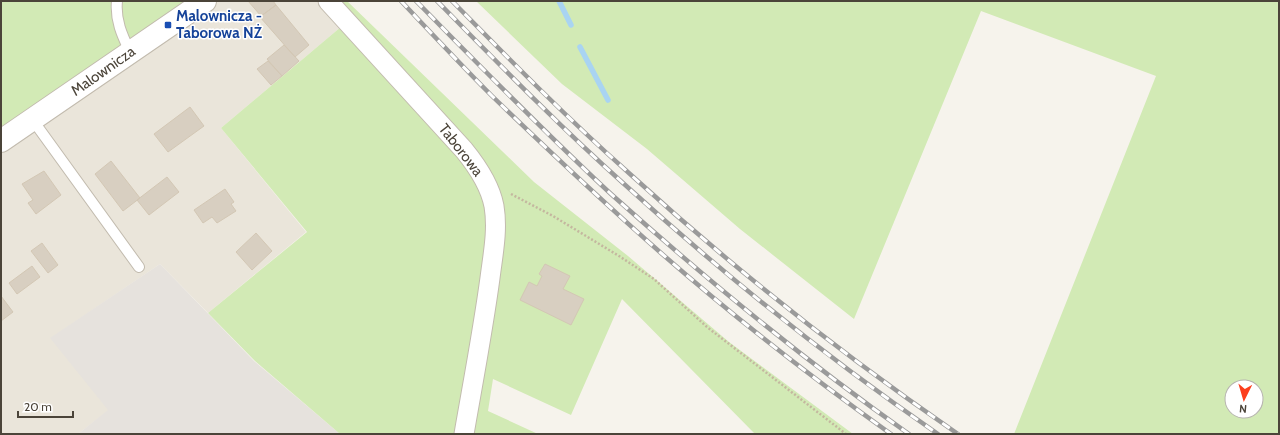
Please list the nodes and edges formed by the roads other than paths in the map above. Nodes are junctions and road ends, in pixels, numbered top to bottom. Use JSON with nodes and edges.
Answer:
{"nodes":[{"id":1,"x":117,"y":1,"type":"edge"},
{"id":2,"x":205,"y":1,"type":"edge"},
{"id":3,"x":328,"y":1,"type":"edge"},
{"id":4,"x":130,"y":52,"type":"junction"},
{"id":5,"x":32,"y":120,"type":"junction"},
{"id":6,"x":1,"y":141,"type":"edge"},
{"id":7,"x":139,"y":267,"type":"dead end"},
{"id":8,"x":464,"y":434,"type":"edge"}],
"edges":[{"from":1,"to":4,"type":"lane"},
{"from":2,"to":4,"type":"street","name":"Malownicza"},
{"from":3,"to":8,"type":"street","name":"Taborowa"},
{"from":4,"to":5,"type":"street","name":"Malownicza"},
{"from":5,"to":6,"type":"street","name":"Malownicza"},
{"from":5,"to":7,"type":"lane"}]}
